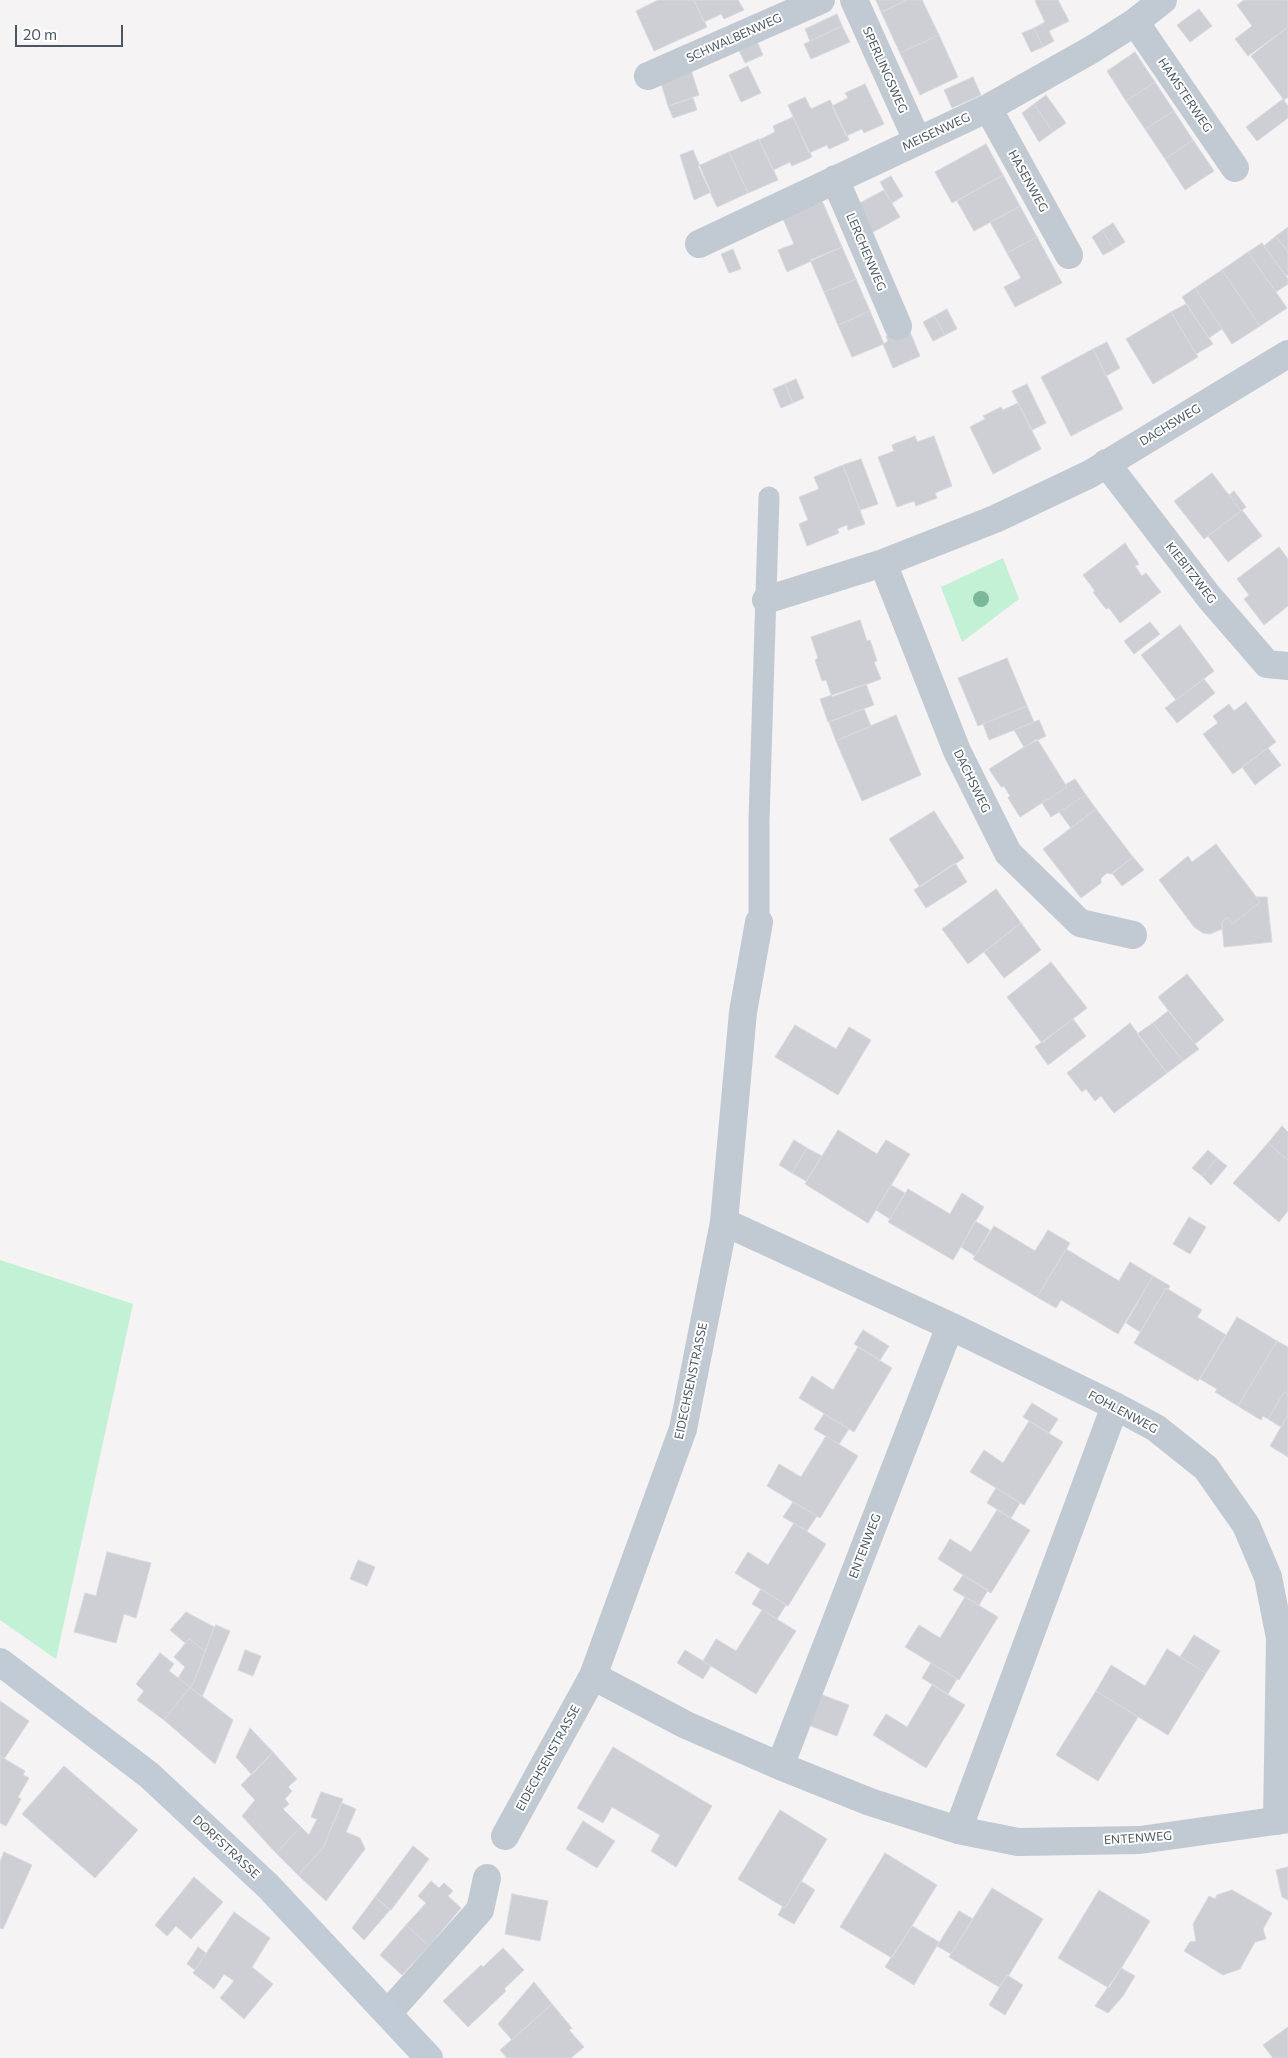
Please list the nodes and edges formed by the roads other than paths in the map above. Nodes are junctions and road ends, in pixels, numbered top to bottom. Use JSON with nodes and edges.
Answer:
{"nodes":[{"id":1,"x":821,"y":0,"type":"edge"},
{"id":2,"x":854,"y":0,"type":"edge"},
{"id":3,"x":1163,"y":0,"type":"edge"},
{"id":4,"x":1135,"y":22,"type":"junction"},
{"id":5,"x":648,"y":76,"type":"dead end"},
{"id":6,"x":988,"y":108,"type":"junction"},
{"id":7,"x":917,"y":140,"type":"junction"},
{"id":8,"x":1235,"y":168,"type":"dead end"},
{"id":9,"x":835,"y":179,"type":"junction"},
{"id":10,"x":699,"y":244,"type":"dead end"},
{"id":11,"x":1069,"y":255,"type":"dead end"},
{"id":12,"x":898,"y":326,"type":"dead end"},
{"id":13,"x":1288,"y":354,"type":"edge"},
{"id":14,"x":1106,"y":463,"type":"junction"},
{"id":15,"x":769,"y":497,"type":"dead end"},
{"id":16,"x":884,"y":563,"type":"junction"},
{"id":17,"x":766,"y":600,"type":"junction"},
{"id":18,"x":1288,"y":666,"type":"edge"},
{"id":19,"x":759,"y":922,"type":"joint"},
{"id":20,"x":1134,"y":935,"type":"dead end"},
{"id":21,"x":724,"y":1222,"type":"junction"},
{"id":22,"x":950,"y":1326,"type":"junction"},
{"id":23,"x":1115,"y":1406,"type":"junction"},
{"id":24,"x":0,"y":1662,"type":"edge"},
{"id":25,"x":593,"y":1676,"type":"junction"},
{"id":26,"x":780,"y":1766,"type":"junction"},
{"id":27,"x":1282,"y":1820,"type":"edge"},
{"id":28,"x":958,"y":1830,"type":"junction"},
{"id":29,"x":505,"y":1836,"type":"dead end"},
{"id":30,"x":487,"y":1878,"type":"dead end"},
{"id":31,"x":388,"y":2013,"type":"junction"},
{"id":32,"x":429,"y":2058,"type":"edge"}],
"edges":[{"from":1,"to":5,"type":"street","name":"SCHWALBENWEG"},
{"from":2,"to":7,"type":"street","name":"SPERLINGSWEG"},
{"from":3,"to":4,"type":"street","name":"MEISENWEG"},
{"from":4,"to":6,"type":"street","name":"MEISENWEG"},
{"from":4,"to":8,"type":"street","name":"HAMSTERWEG"},
{"from":6,"to":7,"type":"street","name":"MEISENWEG"},
{"from":6,"to":11,"type":"street","name":"HASENWEG"},
{"from":7,"to":9,"type":"street","name":"MEISENWEG"},
{"from":9,"to":10,"type":"street","name":"MEISENWEG"},
{"from":9,"to":12,"type":"street","name":"LERCHENWEG"},
{"from":13,"to":14,"type":"street","name":"DACHSWEG"},
{"from":14,"to":16,"type":"street","name":"DACHSWEG"},
{"from":14,"to":18,"type":"street","name":"KIEBITZWEG"},
{"from":15,"to":17,"type":"lane"},
{"from":16,"to":17,"type":"street","name":"DACHSWEG"},
{"from":16,"to":20,"type":"street","name":"DACHSWEG"},
{"from":17,"to":19,"type":"lane"},
{"from":19,"to":21,"type":"street","name":"EIDECHSENSTRASSE"},
{"from":21,"to":22,"type":"street","name":"FOHLENWEG"},
{"from":21,"to":25,"type":"street","name":"EIDECHSENSTRASSE"},
{"from":22,"to":23,"type":"street","name":"FOHLENWEG"},
{"from":22,"to":26,"type":"street","name":"ENTENWEG"},
{"from":23,"to":27,"type":"street","name":"FOHLENWEG"},
{"from":23,"to":28,"type":"street"},
{"from":24,"to":31,"type":"main road","name":"DORFSTRASSE"},
{"from":25,"to":26,"type":"street","name":"ENTENWEG"},
{"from":25,"to":29,"type":"street","name":"EIDECHSENSTRASSE"},
{"from":26,"to":28,"type":"street","name":"ENTENWEG"},
{"from":27,"to":28,"type":"street","name":"ENTENWEG"},
{"from":30,"to":31,"type":"street"},
{"from":31,"to":32,"type":"main road","name":"DORFSTRASSE"}]}
